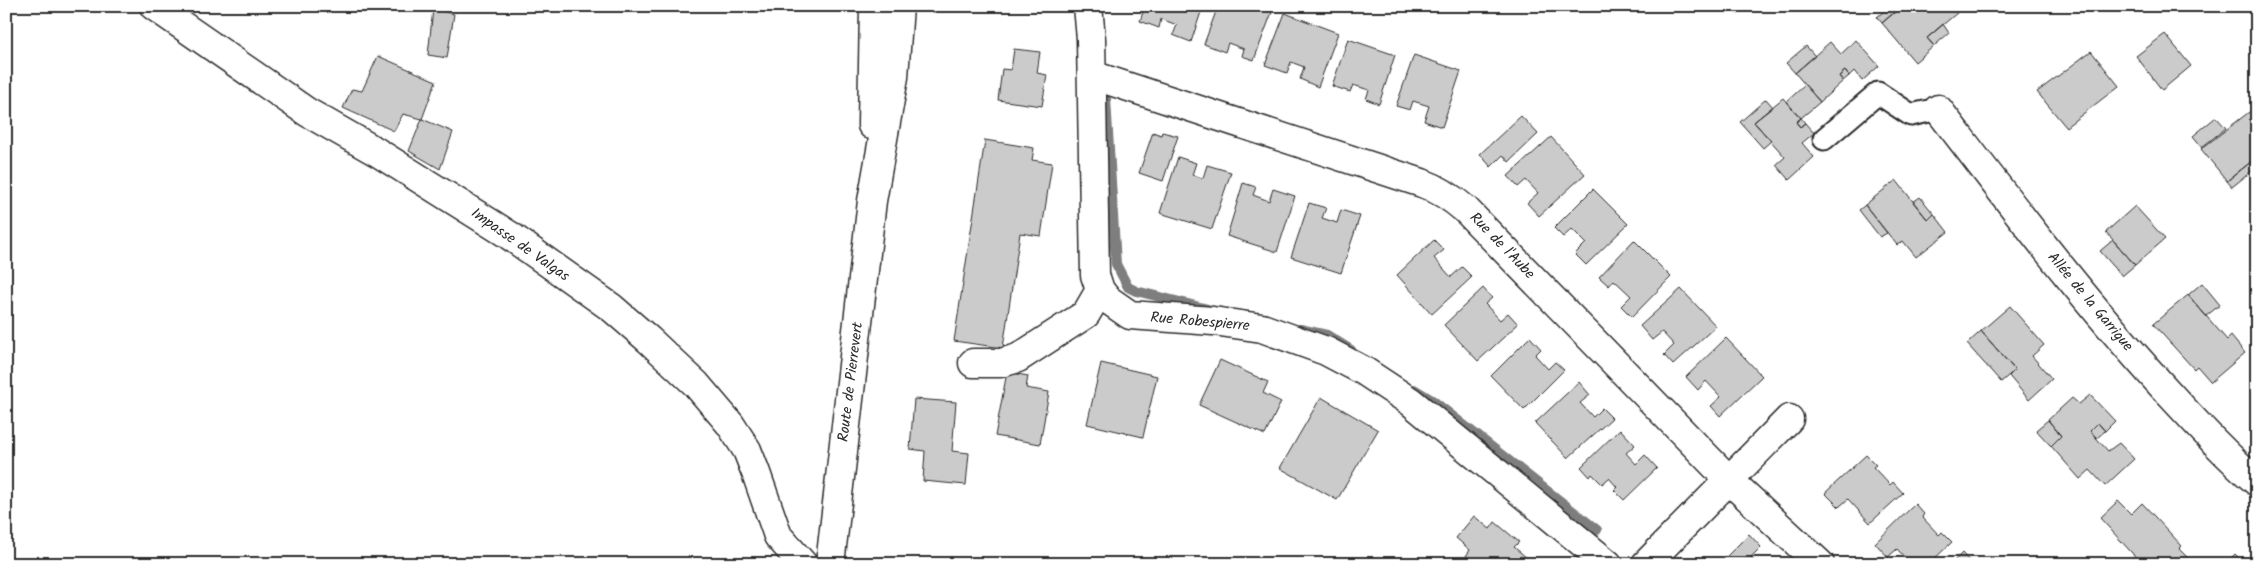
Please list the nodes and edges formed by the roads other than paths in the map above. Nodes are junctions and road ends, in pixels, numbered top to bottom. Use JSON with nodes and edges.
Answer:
{"nodes":[{"id":1,"x":154,"y":6,"type":"edge"},
{"id":2,"x":874,"y":6,"type":"edge"},
{"id":3,"x":899,"y":6,"type":"edge"},
{"id":4,"x":1088,"y":6,"type":"edge"},
{"id":5,"x":1092,"y":75,"type":"junction"},
{"id":6,"x":1938,"y":109,"type":"joint"},
{"id":7,"x":1824,"y":139,"type":"dead end"},
{"id":8,"x":872,"y":201,"type":"junction"},
{"id":9,"x":1100,"y":290,"type":"junction"},
{"id":10,"x":973,"y":363,"type":"dead end"},
{"id":11,"x":1789,"y":419,"type":"dead end"},
{"id":12,"x":1729,"y":480,"type":"junction"},
{"id":13,"x":2257,"y":482,"type":"edge"},
{"id":14,"x":803,"y":564,"type":"edge"},
{"id":15,"x":830,"y":564,"type":"edge"},
{"id":16,"x":1608,"y":564,"type":"edge"},
{"id":17,"x":1646,"y":564,"type":"edge"},
{"id":18,"x":1820,"y":564,"type":"edge"}],
"edges":[{"from":1,"to":14,"type":"street","name":"Impasse de Valgas"},
{"from":2,"to":8,"type":"street","name":"Route de Pierrevert"},
{"from":3,"to":8,"type":"street","name":"Route de Pierrevert"},
{"from":4,"to":5,"type":"street"},
{"from":5,"to":9,"type":"street"},
{"from":5,"to":12,"type":"street","name":"Rue de l'Aube"},
{"from":6,"to":7,"type":"lane"},
{"from":6,"to":13,"type":"street","name":"Allée de la Garrigue"},
{"from":8,"to":15,"type":"street","name":"Route de Pierrevert"},
{"from":9,"to":10,"type":"street"},
{"from":9,"to":16,"type":"street","name":"Rue Robespierre"},
{"from":11,"to":12,"type":"street"},
{"from":12,"to":17,"type":"street"},
{"from":12,"to":18,"type":"street","name":"Rue de l'Aube"}]}
